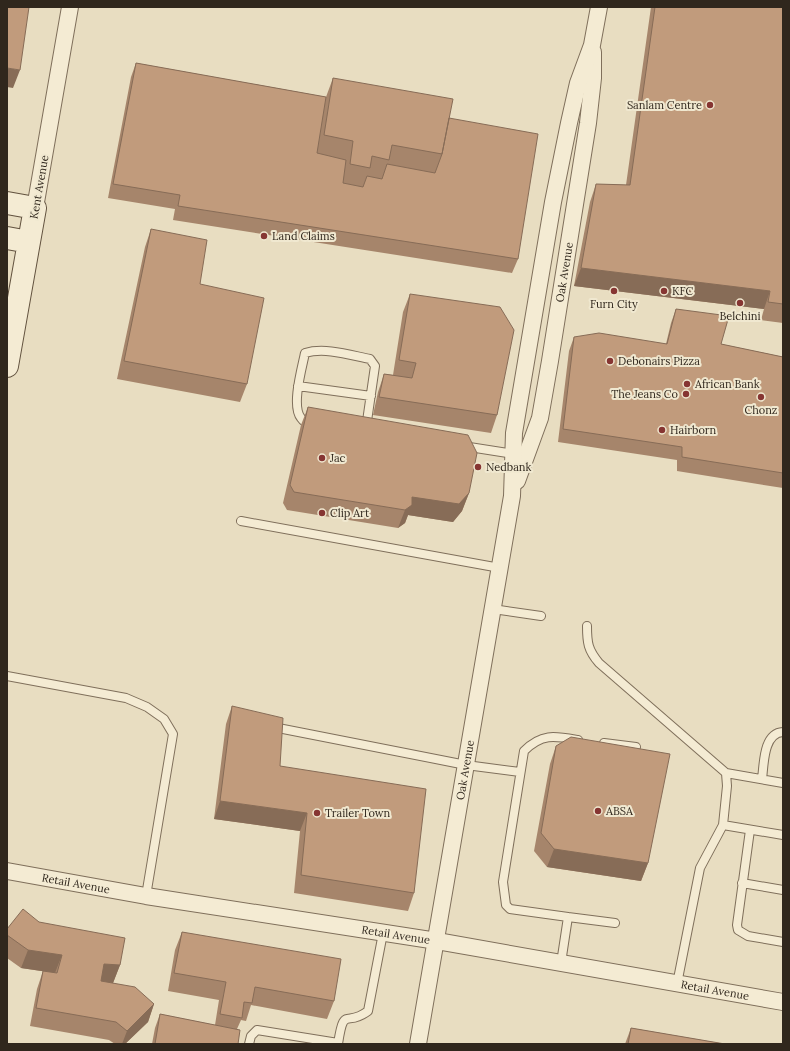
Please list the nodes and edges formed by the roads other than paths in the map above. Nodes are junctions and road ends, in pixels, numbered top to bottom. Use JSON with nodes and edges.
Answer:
{"nodes":[{"id":1,"x":70,"y":7,"type":"edge"},
{"id":2,"x":599,"y":7,"type":"edge"},
{"id":3,"x":592,"y":45,"type":"junction"},
{"id":4,"x":7,"y":203,"type":"edge"},
{"id":5,"x":36,"y":208,"type":"junction"},
{"id":6,"x":7,"y":238,"type":"edge"},
{"id":7,"x":29,"y":242,"type":"junction"},
{"id":8,"x":7,"y":366,"type":"edge"},
{"id":9,"x":298,"y":386,"type":"junction"},
{"id":10,"x":370,"y":396,"type":"junction"},
{"id":11,"x":318,"y":426,"type":"edge"},
{"id":12,"x":366,"y":429,"type":"edge"},
{"id":13,"x":458,"y":445,"type":"edge"},
{"id":14,"x":514,"y":454,"type":"junction"},
{"id":15,"x":512,"y":496,"type":"junction"},
{"id":16,"x":241,"y":521,"type":"dead end"},
{"id":17,"x":500,"y":568,"type":"junction"},
{"id":18,"x":493,"y":609,"type":"junction"},
{"id":19,"x":541,"y":616,"type":"dead end"},
{"id":20,"x":587,"y":626,"type":"dead end"},
{"id":21,"x":7,"y":676,"type":"edge"},
{"id":22,"x":272,"y":727,"type":"edge"},
{"id":23,"x":783,"y":732,"type":"edge"},
{"id":24,"x":636,"y":747,"type":"edge"},
{"id":25,"x":466,"y":765,"type":"junction"},
{"id":26,"x":520,"y":772,"type":"junction"},
{"id":27,"x":726,"y":773,"type":"junction"},
{"id":28,"x":762,"y":779,"type":"junction"},
{"id":29,"x":783,"y":783,"type":"edge"},
{"id":30,"x":723,"y":825,"type":"junction"},
{"id":31,"x":750,"y":830,"type":"junction"},
{"id":32,"x":783,"y":835,"type":"edge"},
{"id":33,"x":7,"y":871,"type":"edge"},
{"id":34,"x":742,"y":883,"type":"junction"},
{"id":35,"x":783,"y":890,"type":"edge"},
{"id":36,"x":146,"y":896,"type":"junction"},
{"id":37,"x":568,"y":917,"type":"junction"},
{"id":38,"x":615,"y":923,"type":"dead end"},
{"id":39,"x":383,"y":933,"type":"junction"},
{"id":40,"x":437,"y":941,"type":"junction"},
{"id":41,"x":783,"y":942,"type":"edge"},
{"id":42,"x":561,"y":963,"type":"junction"},
{"id":43,"x":677,"y":984,"type":"junction"},
{"id":44,"x":783,"y":1002,"type":"edge"},
{"id":45,"x":338,"y":1043,"type":"edge"},
{"id":46,"x":249,"y":1044,"type":"edge"},
{"id":47,"x":418,"y":1044,"type":"edge"}],
"edges":[{"from":1,"to":5,"type":"street","name":"Kent Avenue"},
{"from":2,"to":3,"type":"street","name":"Oak Avenue"},
{"from":3,"to":14,"type":"street","name":"Oak Avenue"},
{"from":3,"to":15,"type":"street","name":"Oak Avenue"},
{"from":4,"to":5,"type":"main road"},
{"from":5,"to":7,"type":"main road","name":"Kent Avenue"},
{"from":6,"to":7,"type":"main road"},
{"from":7,"to":8,"type":"main road","name":"Kent Avenue"},
{"from":9,"to":10,"type":"lane"},
{"from":9,"to":10,"type":"lane"},
{"from":9,"to":11,"type":"lane"},
{"from":10,"to":12,"type":"lane"},
{"from":13,"to":14,"type":"lane"},
{"from":14,"to":15,"type":"street","name":"Oak Avenue"},
{"from":15,"to":17,"type":"street","name":"Oak Avenue"},
{"from":16,"to":17,"type":"lane"},
{"from":17,"to":18,"type":"street","name":"Oak Avenue"},
{"from":18,"to":19,"type":"lane"},
{"from":18,"to":25,"type":"street","name":"Oak Avenue"},
{"from":20,"to":27,"type":"lane"},
{"from":21,"to":36,"type":"lane"},
{"from":22,"to":25,"type":"lane"},
{"from":23,"to":28,"type":"lane"},
{"from":24,"to":26,"type":"lane"},
{"from":25,"to":26,"type":"lane"},
{"from":25,"to":40,"type":"street","name":"Oak Avenue"},
{"from":26,"to":37,"type":"lane"},
{"from":27,"to":28,"type":"lane"},
{"from":27,"to":30,"type":"lane"},
{"from":28,"to":29,"type":"lane"},
{"from":30,"to":31,"type":"lane"},
{"from":30,"to":43,"type":"lane"},
{"from":31,"to":32,"type":"lane"},
{"from":31,"to":34,"type":"lane"},
{"from":33,"to":36,"type":"street","name":"Retail Avenue"},
{"from":34,"to":35,"type":"lane"},
{"from":34,"to":41,"type":"lane"},
{"from":36,"to":39,"type":"street","name":"Retail Avenue"},
{"from":37,"to":38,"type":"lane"},
{"from":37,"to":42,"type":"lane"},
{"from":39,"to":40,"type":"street","name":"Retail Avenue"},
{"from":39,"to":45,"type":"lane"},
{"from":40,"to":42,"type":"street","name":"Retail Avenue"},
{"from":40,"to":47,"type":"street","name":"Oak Avenue"},
{"from":42,"to":43,"type":"street","name":"Retail Avenue"},
{"from":43,"to":44,"type":"street","name":"Retail Avenue"},
{"from":45,"to":46,"type":"lane"}]}
